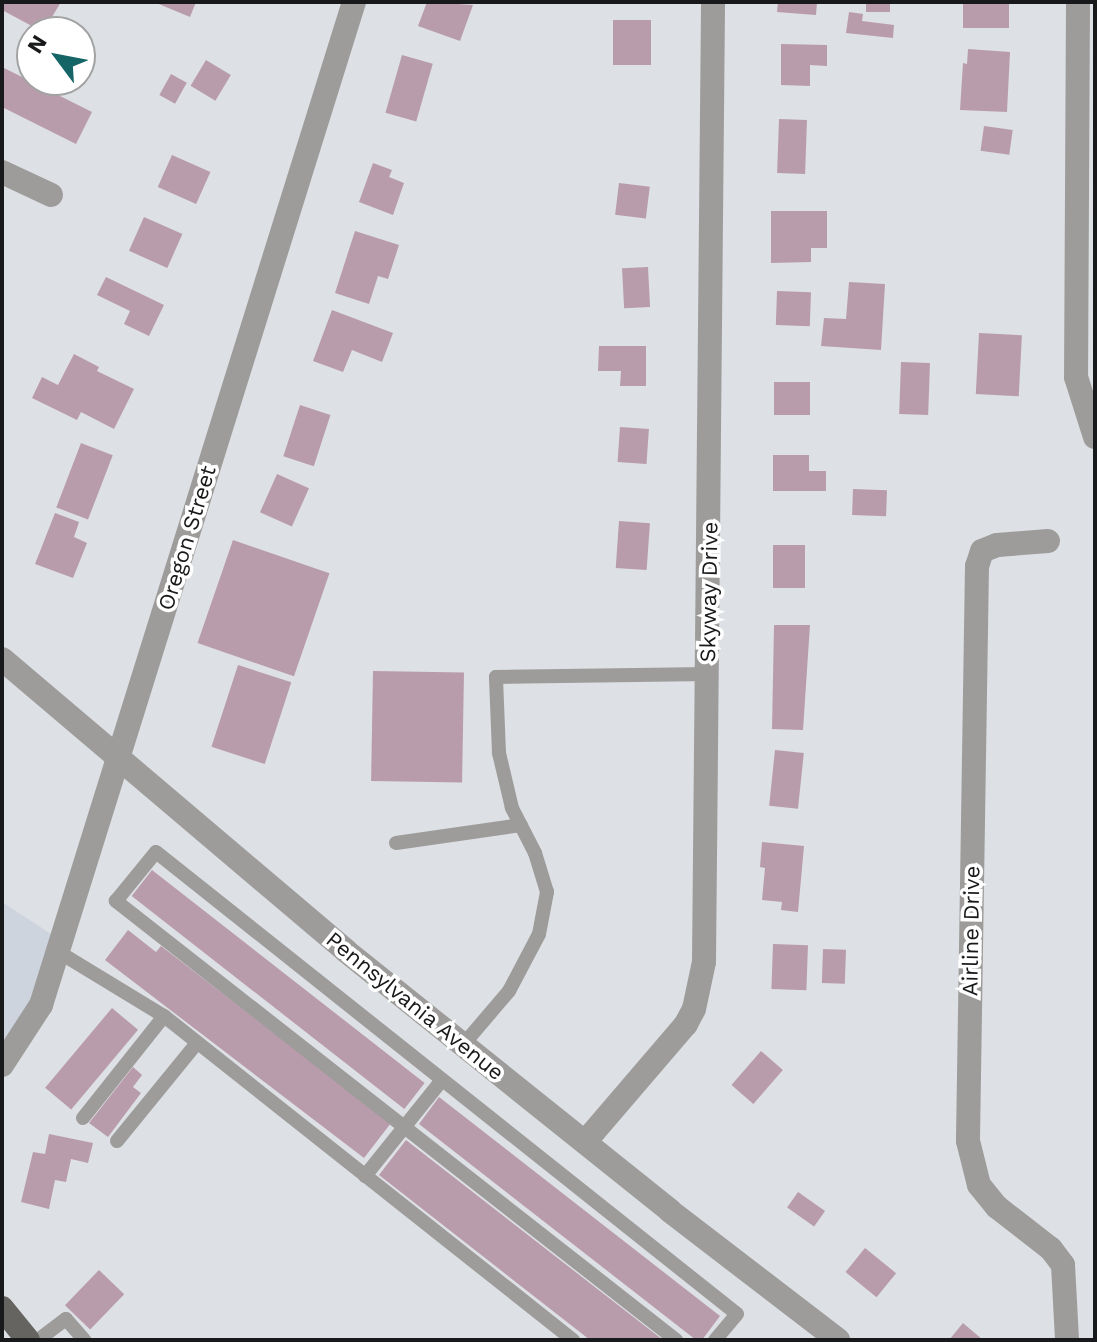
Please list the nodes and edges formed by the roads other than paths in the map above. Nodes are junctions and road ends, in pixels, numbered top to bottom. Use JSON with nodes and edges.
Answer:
{"nodes":[{"id":1,"x":354,"y":2,"type":"edge"},
{"id":2,"x":713,"y":2,"type":"edge"},
{"id":3,"x":1078,"y":2,"type":"edge"},
{"id":4,"x":2,"y":172,"type":"edge"},
{"id":5,"x":51,"y":195,"type":"dead end"},
{"id":6,"x":1095,"y":437,"type":"edge"},
{"id":7,"x":1048,"y":541,"type":"dead end"},
{"id":8,"x":2,"y":659,"type":"edge"},
{"id":9,"x":708,"y":674,"type":"junction"},
{"id":10,"x":119,"y":757,"type":"junction"},
{"id":11,"x":521,"y":825,"type":"junction"},
{"id":12,"x":396,"y":843,"type":"dead end"},
{"id":13,"x":57,"y":951,"type":"junction"},
{"id":14,"x":164,"y":1016,"type":"junction"},
{"id":15,"x":197,"y":1043,"type":"junction"},
{"id":16,"x":463,"y":1045,"type":"junction"},
{"id":17,"x":2,"y":1065,"type":"edge"},
{"id":18,"x":442,"y":1080,"type":"junction"},
{"id":19,"x":83,"y":1118,"type":"dead end"},
{"id":20,"x":404,"y":1127,"type":"junction"},
{"id":21,"x":117,"y":1141,"type":"dead end"},
{"id":22,"x":585,"y":1142,"type":"junction"},
{"id":23,"x":365,"y":1176,"type":"junction"},
{"id":24,"x":2,"y":1308,"type":"edge"},
{"id":25,"x":28,"y":1340,"type":"edge"},
{"id":26,"x":38,"y":1340,"type":"edge"},
{"id":27,"x":84,"y":1340,"type":"edge"},
{"id":28,"x":573,"y":1340,"type":"edge"},
{"id":29,"x":676,"y":1340,"type":"edge"},
{"id":30,"x":715,"y":1340,"type":"edge"},
{"id":31,"x":838,"y":1340,"type":"edge"},
{"id":32,"x":1067,"y":1340,"type":"edge"}],
"edges":[{"from":1,"to":10,"type":"street","name":"Oregon Street"},
{"from":2,"to":9,"type":"street","name":"Skyway Drive"},
{"from":3,"to":6,"type":"street"},
{"from":4,"to":5,"type":"street"},
{"from":7,"to":32,"type":"street","name":"Airline Drive"},
{"from":8,"to":10,"type":"street","name":"Pennsylvania Avenue"},
{"from":9,"to":11,"type":"lane"},
{"from":9,"to":22,"type":"street","name":"Skyway Drive"},
{"from":10,"to":13,"type":"street","name":"Oregon Street"},
{"from":10,"to":16,"type":"street","name":"Pennsylvania Avenue"},
{"from":11,"to":12,"type":"lane"},
{"from":11,"to":16,"type":"lane"},
{"from":13,"to":14,"type":"lane"},
{"from":13,"to":17,"type":"street","name":"Oregon Street"},
{"from":14,"to":15,"type":"lane"},
{"from":14,"to":19,"type":"lane"},
{"from":15,"to":21,"type":"lane"},
{"from":15,"to":23,"type":"lane"},
{"from":16,"to":22,"type":"street","name":"Pennsylvania Avenue"},
{"from":18,"to":20,"type":"lane"},
{"from":18,"to":20,"type":"lane"},
{"from":18,"to":30,"type":"lane"},
{"from":20,"to":23,"type":"lane"},
{"from":20,"to":29,"type":"lane"},
{"from":22,"to":31,"type":"street","name":"Pennsylvania Avenue"},
{"from":23,"to":28,"type":"lane"},
{"from":24,"to":25,"type":"main road"},
{"from":26,"to":27,"type":"lane"}]}
